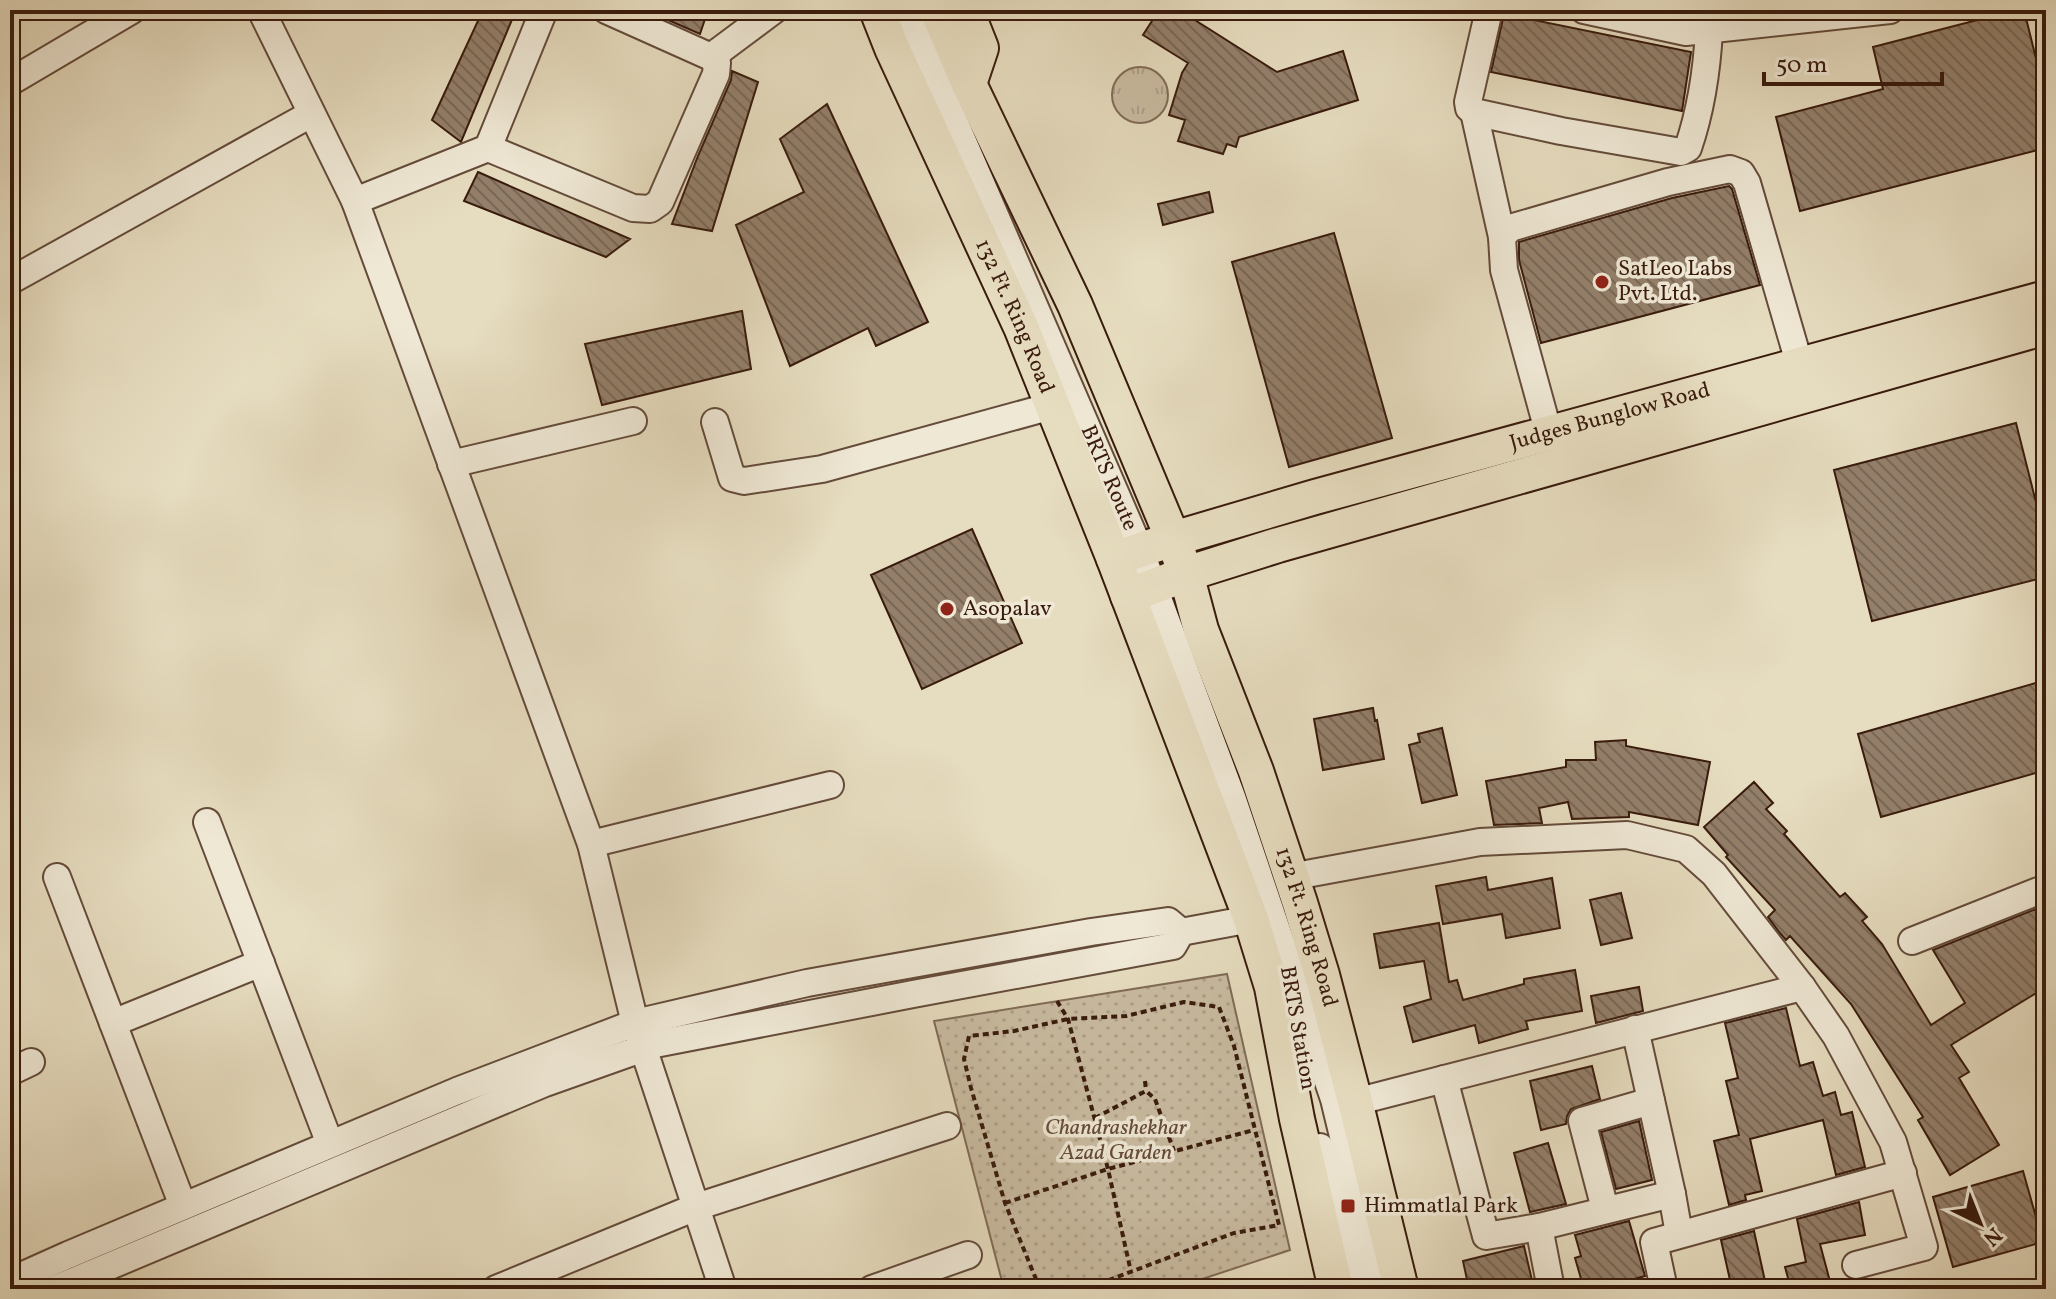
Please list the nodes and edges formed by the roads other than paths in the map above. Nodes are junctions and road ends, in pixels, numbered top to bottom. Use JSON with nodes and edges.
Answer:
{"nodes":[{"id":1,"x":132,"y":10,"type":"edge"},
{"id":2,"x":261,"y":10,"type":"edge"},
{"id":3,"x":544,"y":10,"type":"edge"},
{"id":4,"x":606,"y":10,"type":"edge"},
{"id":5,"x":774,"y":10,"type":"edge"},
{"id":6,"x":859,"y":10,"type":"edge"},
{"id":7,"x":877,"y":10,"type":"edge"},
{"id":8,"x":906,"y":10,"type":"edge"},
{"id":9,"x":1489,"y":10,"type":"edge"},
{"id":10,"x":1584,"y":10,"type":"edge"},
{"id":11,"x":1890,"y":10,"type":"edge"},
{"id":12,"x":1860,"y":12,"type":"edge"},
{"id":13,"x":948,"y":13,"type":"edge"},
{"id":14,"x":1691,"y":24,"type":"edge"},
{"id":15,"x":711,"y":57,"type":"junction"},
{"id":16,"x":900,"y":63,"type":"junction"},
{"id":17,"x":10,"y":82,"type":"edge"},
{"id":18,"x":1474,"y":112,"type":"junction"},
{"id":19,"x":311,"y":114,"type":"junction"},
{"id":20,"x":488,"y":148,"type":"junction"},
{"id":21,"x":1681,"y":152,"type":"junction"},
{"id":22,"x":1689,"y":178,"type":"junction"},
{"id":23,"x":355,"y":201,"type":"junction"},
{"id":24,"x":1502,"y":237,"type":"junction"},
{"id":25,"x":10,"y":281,"type":"edge"},
{"id":26,"x":2046,"y":298,"type":"edge"},
{"id":27,"x":2046,"y":327,"type":"edge"},
{"id":28,"x":1800,"y":366,"type":"junction"},
{"id":29,"x":1052,"y":406,"type":"junction"},
{"id":30,"x":633,"y":421,"type":"dead end"},
{"id":31,"x":715,"y":422,"type":"dead end"},
{"id":32,"x":1549,"y":434,"type":"junction"},
{"id":33,"x":451,"y":464,"type":"junction"},
{"id":34,"x":1173,"y":539,"type":"junction"},
{"id":35,"x":1127,"y":555,"type":"junction"},
{"id":36,"x":1186,"y":574,"type":"junction"},
{"id":37,"x":1141,"y":591,"type":"junction"},
{"id":38,"x":830,"y":785,"type":"dead end"},
{"id":39,"x":207,"y":822,"type":"dead end"},
{"id":40,"x":591,"y":844,"type":"junction"},
{"id":41,"x":57,"y":877,"type":"dead end"},
{"id":42,"x":1290,"y":877,"type":"junction"},
{"id":43,"x":2046,"y":888,"type":"edge"},
{"id":44,"x":1251,"y":919,"type":"junction"},
{"id":45,"x":1181,"y":932,"type":"junction"},
{"id":46,"x":1912,"y":941,"type":"dead end"},
{"id":47,"x":1284,"y":955,"type":"junction"},
{"id":48,"x":261,"y":963,"type":"junction"},
{"id":49,"x":1802,"y":987,"type":"junction"},
{"id":50,"x":113,"y":1023,"type":"junction"},
{"id":51,"x":635,"y":1023,"type":"junction"},
{"id":52,"x":1635,"y":1029,"type":"junction"},
{"id":53,"x":645,"y":1048,"type":"junction"},
{"id":54,"x":1444,"y":1079,"type":"junction"},
{"id":55,"x":1651,"y":1101,"type":"junction"},
{"id":56,"x":1355,"y":1102,"type":"junction"},
{"id":57,"x":947,"y":1126,"type":"dead end"},
{"id":58,"x":330,"y":1144,"type":"junction"},
{"id":59,"x":1903,"y":1173,"type":"junction"},
{"id":60,"x":1672,"y":1194,"type":"junction"},
{"id":61,"x":183,"y":1206,"type":"junction"},
{"id":62,"x":696,"y":1207,"type":"junction"},
{"id":63,"x":1605,"y":1209,"type":"junction"},
{"id":64,"x":1539,"y":1227,"type":"junction"},
{"id":65,"x":1679,"y":1234,"type":"junction"},
{"id":66,"x":968,"y":1255,"type":"dead end"},
{"id":67,"x":1856,"y":1265,"type":"dead end"},
{"id":68,"x":10,"y":1281,"type":"edge"},
{"id":69,"x":55,"y":1289,"type":"edge"},
{"id":70,"x":496,"y":1289,"type":"edge"},
{"id":71,"x":723,"y":1289,"type":"edge"},
{"id":72,"x":872,"y":1289,"type":"edge"},
{"id":73,"x":1336,"y":1289,"type":"edge"},
{"id":74,"x":1355,"y":1289,"type":"edge"},
{"id":75,"x":1380,"y":1289,"type":"edge"},
{"id":76,"x":1401,"y":1289,"type":"edge"},
{"id":77,"x":1551,"y":1289,"type":"edge"},
{"id":78,"x":1664,"y":1289,"type":"edge"}],
"edges":[{"from":1,"to":17,"type":"street"},
{"from":2,"to":19,"type":"street"},
{"from":3,"to":20,"type":"street"},
{"from":4,"to":15,"type":"street"},
{"from":5,"to":15,"type":"street"},
{"from":6,"to":16,"type":"main road"},
{"from":7,"to":16,"type":"main road","name":"132 Ft. Ring Road"},
{"from":8,"to":35,"type":"street","name":"BRTS Route"},
{"from":9,"to":18,"type":"street"},
{"from":10,"to":14,"type":"street"},
{"from":11,"to":12,"type":"street"},
{"from":12,"to":14,"type":"street"},
{"from":13,"to":34,"type":"main road"},
{"from":14,"to":21,"type":"street"},
{"from":15,"to":20,"type":"street"},
{"from":16,"to":29,"type":"main road","name":"132 Ft. Ring Road"},
{"from":18,"to":21,"type":"street"},
{"from":18,"to":24,"type":"street"},
{"from":19,"to":23,"type":"street"},
{"from":19,"to":25,"type":"street"},
{"from":20,"to":23,"type":"street"},
{"from":21,"to":22,"type":"street"},
{"from":22,"to":24,"type":"street"},
{"from":22,"to":28,"type":"street"},
{"from":23,"to":33,"type":"street"},
{"from":24,"to":32,"type":"street"},
{"from":26,"to":28,"type":"main road","name":"Judges Bunglow Road"},
{"from":27,"to":36,"type":"main road","name":"Judges Bunglow Road"},
{"from":28,"to":32,"type":"main road","name":"Judges Bunglow Road"},
{"from":29,"to":31,"type":"street"},
{"from":29,"to":35,"type":"main road","name":"132 Ft. Ring Road"},
{"from":30,"to":33,"type":"street"},
{"from":32,"to":34,"type":"main road","name":"Judges Bunglow Road"},
{"from":33,"to":40,"type":"street"},
{"from":34,"to":35,"type":"main road","name":"Judges Bunglow Road"},
{"from":34,"to":36,"type":"main road","name":"132 Ft. Ring Road"},
{"from":35,"to":37,"type":"main road","name":"132 Ft. Ring Road"},
{"from":36,"to":37,"type":"main road","name":"Judges Bunglow Road"},
{"from":36,"to":42,"type":"main road","name":"132 Ft. Ring Road"},
{"from":37,"to":44,"type":"main road"},
{"from":37,"to":47,"type":"street"},
{"from":38,"to":40,"type":"street"},
{"from":39,"to":48,"type":"street"},
{"from":40,"to":51,"type":"street"},
{"from":41,"to":50,"type":"street"},
{"from":42,"to":49,"type":"street"},
{"from":42,"to":56,"type":"main road","name":"132 Ft. Ring Road"},
{"from":43,"to":46,"type":"street"},
{"from":44,"to":45,"type":"street"},
{"from":44,"to":73,"type":"main road"},
{"from":45,"to":51,"type":"street"},
{"from":45,"to":53,"type":"street"},
{"from":47,"to":74,"type":"street","name":"BRTS Station"},
{"from":47,"to":75,"type":"street","name":"BRTS Station"},
{"from":48,"to":50,"type":"street"},
{"from":48,"to":58,"type":"street"},
{"from":49,"to":52,"type":"street"},
{"from":49,"to":59,"type":"street"},
{"from":50,"to":61,"type":"street"},
{"from":51,"to":53,"type":"street"},
{"from":51,"to":58,"type":"street"},
{"from":52,"to":54,"type":"street"},
{"from":52,"to":55,"type":"street"},
{"from":53,"to":62,"type":"street"},
{"from":53,"to":69,"type":"street"},
{"from":54,"to":56,"type":"street"},
{"from":54,"to":64,"type":"street"},
{"from":55,"to":60,"type":"street"},
{"from":55,"to":63,"type":"street"},
{"from":56,"to":76,"type":"main road","name":"132 Ft. Ring Road"},
{"from":57,"to":62,"type":"street"},
{"from":58,"to":61,"type":"street"},
{"from":59,"to":65,"type":"street"},
{"from":59,"to":67,"type":"street"},
{"from":60,"to":63,"type":"street"},
{"from":60,"to":65,"type":"street"},
{"from":61,"to":68,"type":"street"},
{"from":62,"to":70,"type":"street"},
{"from":62,"to":71,"type":"street"},
{"from":63,"to":64,"type":"street"},
{"from":64,"to":77,"type":"street"},
{"from":65,"to":78,"type":"street"},
{"from":66,"to":72,"type":"street"}]}
